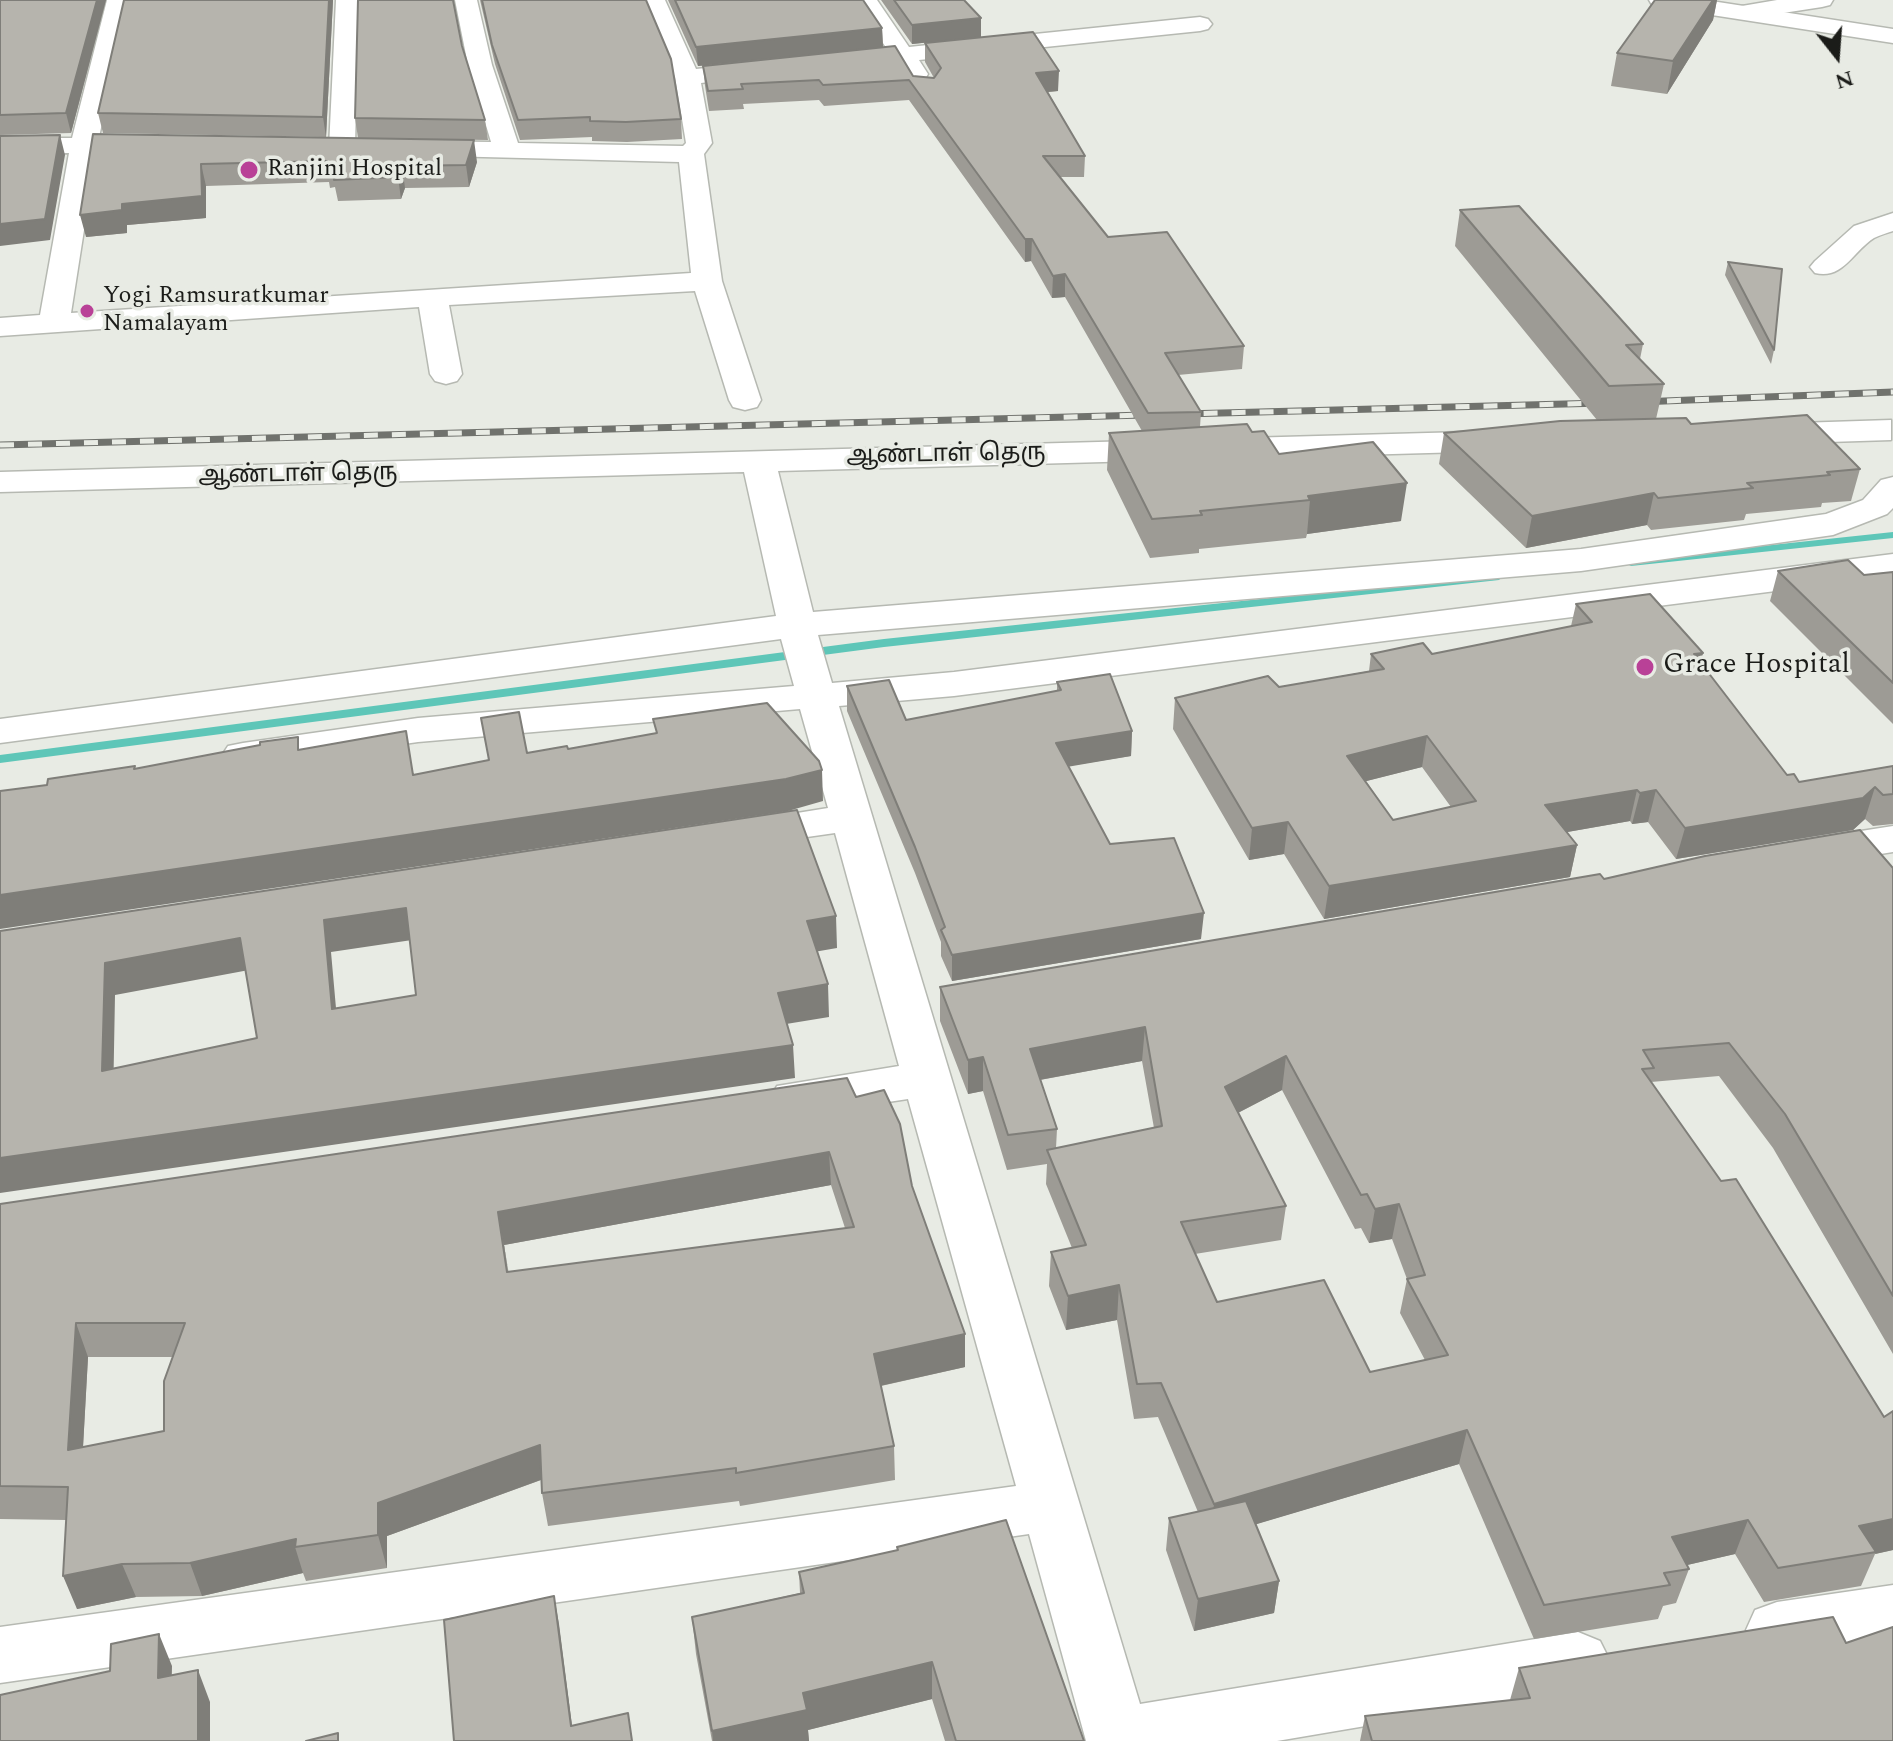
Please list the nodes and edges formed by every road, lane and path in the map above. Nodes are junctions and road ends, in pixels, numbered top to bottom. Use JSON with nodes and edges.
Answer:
{"nodes":[{"id":1,"x":118,"y":0,"type":"edge"},
{"id":2,"x":347,"y":0,"type":"edge"},
{"id":3,"x":466,"y":0,"type":"edge"},
{"id":4,"x":654,"y":0,"type":"edge"},
{"id":5,"x":865,"y":0,"type":"edge"},
{"id":6,"x":1660,"y":0,"type":"edge"},
{"id":7,"x":1822,"y":0,"type":"edge"},
{"id":8,"x":1744,"y":12,"type":"junction"},
{"id":9,"x":1200,"y":24,"type":"dead end"},
{"id":10,"x":1893,"y":38,"type":"edge"},
{"id":11,"x":905,"y":55,"type":"junction"},
{"id":12,"x":812,"y":64,"type":"edge"},
{"id":13,"x":780,"y":67,"type":"edge"},
{"id":14,"x":687,"y":77,"type":"junction"},
{"id":15,"x":925,"y":90,"type":"edge"},
{"id":16,"x":84,"y":144,"type":"junction"},
{"id":17,"x":0,"y":146,"type":"edge"},
{"id":18,"x":175,"y":146,"type":"edge"},
{"id":19,"x":312,"y":147,"type":"edge"},
{"id":20,"x":342,"y":148,"type":"junction"},
{"id":21,"x":507,"y":150,"type":"junction"},
{"id":22,"x":691,"y":154,"type":"junction"},
{"id":23,"x":1893,"y":221,"type":"edge"},
{"id":24,"x":1825,"y":267,"type":"dead end"},
{"id":25,"x":707,"y":281,"type":"junction"},
{"id":26,"x":432,"y":297,"type":"junction"},
{"id":27,"x":54,"y":325,"type":"junction"},
{"id":28,"x":0,"y":327,"type":"edge"},
{"id":29,"x":446,"y":374,"type":"dead end"},
{"id":30,"x":745,"y":400,"type":"dead end"},
{"id":31,"x":1892,"y":433,"type":"edge"},
{"id":32,"x":1735,"y":435,"type":"edge"},
{"id":33,"x":1533,"y":440,"type":"edge"},
{"id":34,"x":759,"y":462,"type":"junction"},
{"id":35,"x":0,"y":482,"type":"edge"},
{"id":36,"x":1893,"y":487,"type":"edge"},
{"id":37,"x":1893,"y":565,"type":"edge"},
{"id":38,"x":806,"y":658,"type":"junction"},
{"id":39,"x":0,"y":731,"type":"edge"},
{"id":40,"x":209,"y":760,"type":"edge"},
{"id":41,"x":853,"y":817,"type":"junction"},
{"id":42,"x":697,"y":840,"type":"edge"},
{"id":43,"x":1878,"y":841,"type":"edge"},
{"id":44,"x":1768,"y":859,"type":"edge"},
{"id":45,"x":1893,"y":882,"type":"edge"},
{"id":46,"x":927,"y":1079,"type":"junction"},
{"id":47,"x":754,"y":1104,"type":"edge"},
{"id":48,"x":1051,"y":1506,"type":"junction"},
{"id":49,"x":1893,"y":1612,"type":"edge"},
{"id":50,"x":1725,"y":1638,"type":"edge"},
{"id":51,"x":1634,"y":1652,"type":"edge"},
{"id":52,"x":0,"y":1655,"type":"edge"},
{"id":53,"x":1118,"y":1739,"type":"edge"}],
"edges":[{"from":1,"to":16,"type":"street"},
{"from":2,"to":20,"type":"street"},
{"from":3,"to":21,"type":"street"},
{"from":4,"to":14,"type":"street"},
{"from":5,"to":11,"type":"street"},
{"from":6,"to":8,"type":"street"},
{"from":7,"to":8,"type":"street"},
{"from":8,"to":10,"type":"street"},
{"from":9,"to":11,"type":"street"},
{"from":11,"to":12,"type":"street"},
{"from":11,"to":15,"type":"street"},
{"from":13,"to":14,"type":"street"},
{"from":14,"to":22,"type":"street"},
{"from":16,"to":17,"type":"street"},
{"from":16,"to":18,"type":"street"},
{"from":16,"to":27,"type":"street"},
{"from":19,"to":20,"type":"street"},
{"from":20,"to":21,"type":"street"},
{"from":21,"to":22,"type":"street"},
{"from":22,"to":25,"type":"street"},
{"from":23,"to":24,"type":"street"},
{"from":25,"to":26,"type":"street"},
{"from":25,"to":30,"type":"street"},
{"from":26,"to":27,"type":"street"},
{"from":26,"to":29,"type":"street"},
{"from":27,"to":28,"type":"street"},
{"from":31,"to":32,"type":"street"},
{"from":33,"to":34,"type":"street","name":"ஆண்டாள் தெரு"},
{"from":34,"to":35,"type":"street","name":"ஆண்டாள் தெரு"},
{"from":34,"to":38,"type":"street"},
{"from":36,"to":38,"type":"street"},
{"from":37,"to":38,"type":"street"},
{"from":38,"to":39,"type":"street"},
{"from":38,"to":40,"type":"street"},
{"from":38,"to":41,"type":"street"},
{"from":41,"to":42,"type":"street"},
{"from":41,"to":46,"type":"street"},
{"from":43,"to":44,"type":"street"},
{"from":43,"to":45,"type":"street"},
{"from":46,"to":47,"type":"street"},
{"from":46,"to":48,"type":"street"},
{"from":48,"to":52,"type":"street"},
{"from":48,"to":53,"type":"street"},
{"from":49,"to":50,"type":"street"},
{"from":51,"to":53,"type":"street"}]}
